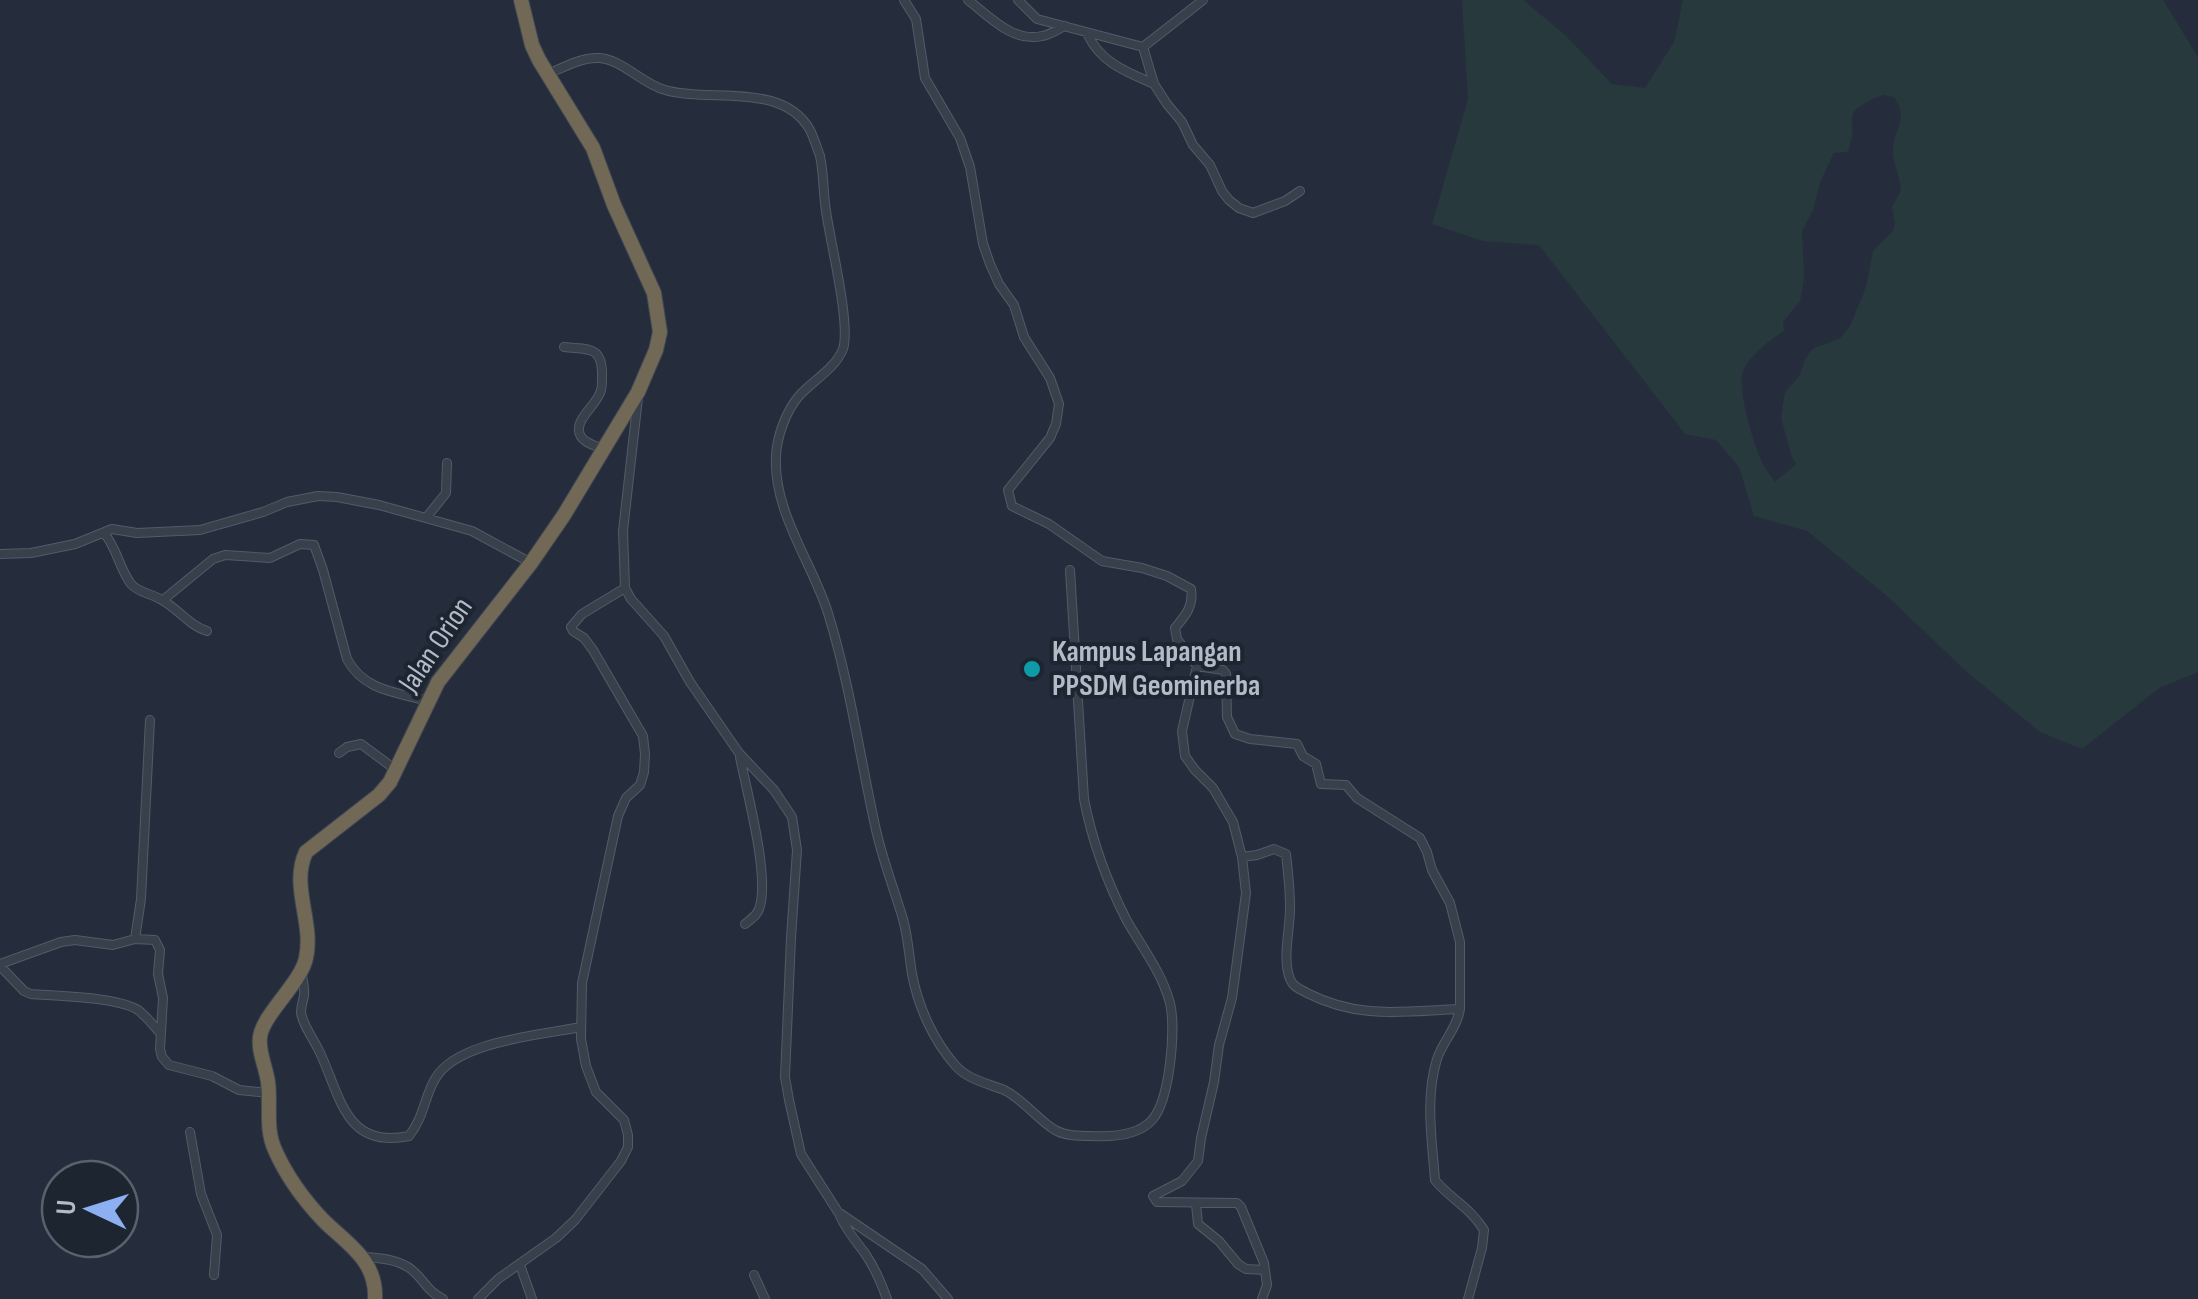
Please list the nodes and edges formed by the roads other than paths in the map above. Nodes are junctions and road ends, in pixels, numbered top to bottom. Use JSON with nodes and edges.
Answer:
{"nodes":[{"id":1,"x":521,"y":0,"type":"edge"},
{"id":2,"x":904,"y":0,"type":"edge"},
{"id":3,"x":968,"y":0,"type":"edge"},
{"id":4,"x":1018,"y":0,"type":"edge"},
{"id":5,"x":1203,"y":0,"type":"edge"},
{"id":6,"x":1065,"y":26,"type":"junction"},
{"id":7,"x":1087,"y":34,"type":"junction"},
{"id":8,"x":1142,"y":48,"type":"junction"},
{"id":9,"x":546,"y":75,"type":"junction"},
{"id":10,"x":1154,"y":84,"type":"junction"},
{"id":11,"x":1300,"y":191,"type":"dead end"},
{"id":12,"x":564,"y":347,"type":"dead end"},
{"id":13,"x":638,"y":392,"type":"junction"},
{"id":14,"x":603,"y":450,"type":"junction"},
{"id":15,"x":447,"y":463,"type":"dead end"},
{"id":16,"x":426,"y":518,"type":"junction"},
{"id":17,"x":104,"y":534,"type":"junction"},
{"id":18,"x":0,"y":554,"type":"edge"},
{"id":19,"x":531,"y":563,"type":"junction"},
{"id":20,"x":1070,"y":570,"type":"dead end"},
{"id":21,"x":625,"y":588,"type":"junction"},
{"id":22,"x":163,"y":600,"type":"junction"},
{"id":23,"x":207,"y":631,"type":"dead end"},
{"id":24,"x":1197,"y":666,"type":"junction"},
{"id":25,"x":428,"y":702,"type":"junction"},
{"id":26,"x":150,"y":720,"type":"dead end"},
{"id":27,"x":739,"y":752,"type":"junction"},
{"id":28,"x":339,"y":753,"type":"dead end"},
{"id":29,"x":396,"y":770,"type":"junction"},
{"id":30,"x":1242,"y":856,"type":"junction"},
{"id":31,"x":746,"y":924,"type":"dead end"},
{"id":32,"x":135,"y":940,"type":"junction"},
{"id":33,"x":0,"y":965,"type":"edge"},
{"id":34,"x":301,"y":972,"type":"junction"},
{"id":35,"x":1460,"y":1008,"type":"junction"},
{"id":36,"x":581,"y":1027,"type":"junction"},
{"id":37,"x":161,"y":1034,"type":"junction"},
{"id":38,"x":269,"y":1093,"type":"junction"},
{"id":39,"x":190,"y":1132,"type":"dead end"},
{"id":40,"x":1196,"y":1204,"type":"junction"},
{"id":41,"x":838,"y":1212,"type":"junction"},
{"id":42,"x":362,"y":1257,"type":"junction"},
{"id":43,"x":520,"y":1265,"type":"junction"},
{"id":44,"x":1265,"y":1270,"type":"junction"},
{"id":45,"x":214,"y":1275,"type":"dead end"},
{"id":46,"x":754,"y":1275,"type":"dead end"},
{"id":47,"x":375,"y":1299,"type":"edge"},
{"id":48,"x":443,"y":1299,"type":"edge"},
{"id":49,"x":478,"y":1299,"type":"edge"},
{"id":50,"x":532,"y":1299,"type":"edge"},
{"id":51,"x":765,"y":1299,"type":"edge"},
{"id":52,"x":887,"y":1299,"type":"edge"},
{"id":53,"x":948,"y":1299,"type":"edge"},
{"id":54,"x":1262,"y":1299,"type":"edge"},
{"id":55,"x":1468,"y":1299,"type":"edge"}],
"edges":[{"from":1,"to":9,"type":"highway","name":"Jalan Orion"},
{"from":2,"to":24,"type":"street"},
{"from":3,"to":6,"type":"street"},
{"from":4,"to":6,"type":"street"},
{"from":5,"to":8,"type":"street"},
{"from":6,"to":7,"type":"street"},
{"from":7,"to":8,"type":"street"},
{"from":7,"to":10,"type":"street"},
{"from":8,"to":10,"type":"street"},
{"from":9,"to":13,"type":"highway","name":"Jalan Orion"},
{"from":9,"to":20,"type":"street"},
{"from":10,"to":11,"type":"street"},
{"from":12,"to":14,"type":"street"},
{"from":13,"to":14,"type":"highway","name":"Jalan Orion"},
{"from":13,"to":21,"type":"street"},
{"from":14,"to":19,"type":"highway","name":"Jalan Orion"},
{"from":15,"to":16,"type":"street"},
{"from":16,"to":17,"type":"street"},
{"from":16,"to":19,"type":"street"},
{"from":17,"to":18,"type":"street"},
{"from":17,"to":22,"type":"street"},
{"from":19,"to":25,"type":"highway","name":"Jalan Orion"},
{"from":21,"to":27,"type":"street"},
{"from":21,"to":36,"type":"street"},
{"from":22,"to":23,"type":"street"},
{"from":22,"to":25,"type":"street"},
{"from":24,"to":30,"type":"street"},
{"from":24,"to":35,"type":"street"},
{"from":25,"to":29,"type":"highway","name":"Jalan Orion"},
{"from":26,"to":32,"type":"street"},
{"from":27,"to":31,"type":"street"},
{"from":27,"to":41,"type":"street"},
{"from":28,"to":29,"type":"street"},
{"from":29,"to":34,"type":"highway","name":"Jalan Orion"},
{"from":30,"to":35,"type":"street"},
{"from":30,"to":40,"type":"street"},
{"from":32,"to":33,"type":"street"},
{"from":32,"to":37,"type":"street"},
{"from":33,"to":37,"type":"street"},
{"from":34,"to":36,"type":"street"},
{"from":34,"to":38,"type":"highway","name":"Jalan Orion"},
{"from":35,"to":55,"type":"street"},
{"from":36,"to":43,"type":"street"},
{"from":37,"to":38,"type":"street"},
{"from":38,"to":42,"type":"highway","name":"Jalan Orion"},
{"from":39,"to":45,"type":"street"},
{"from":40,"to":44,"type":"street"},
{"from":40,"to":44,"type":"street"},
{"from":41,"to":52,"type":"street"},
{"from":41,"to":53,"type":"street"},
{"from":42,"to":47,"type":"highway","name":"Jalan Orion"},
{"from":42,"to":48,"type":"street"},
{"from":43,"to":49,"type":"street"},
{"from":43,"to":50,"type":"street"},
{"from":44,"to":54,"type":"street"},
{"from":46,"to":51,"type":"street"}]}
